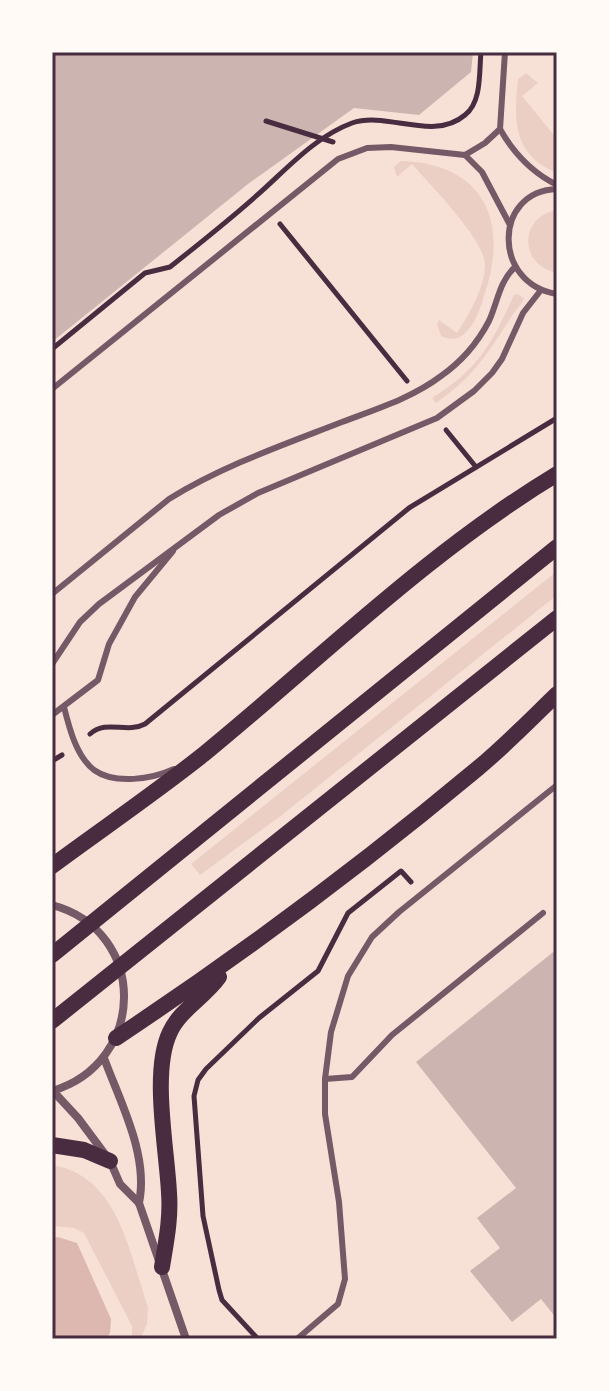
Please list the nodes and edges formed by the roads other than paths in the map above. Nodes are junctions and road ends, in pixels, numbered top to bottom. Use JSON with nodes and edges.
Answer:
{"nodes":[{"id":1,"x":505,"y":52,"type":"edge"},
{"id":2,"x":500,"y":129,"type":"junction"},
{"id":3,"x":465,"y":155,"type":"junction"},
{"id":4,"x":557,"y":187,"type":"edge"},
{"id":5,"x":510,"y":225,"type":"junction"},
{"id":6,"x":515,"y":267,"type":"junction"},
{"id":7,"x":541,"y":290,"type":"junction"},
{"id":8,"x":557,"y":294,"type":"edge"},
{"id":9,"x":52,"y":389,"type":"edge"},
{"id":10,"x":557,"y":474,"type":"edge"},
{"id":11,"x":180,"y":542,"type":"junction"},
{"id":12,"x":557,"y":547,"type":"edge"},
{"id":13,"x":52,"y":594,"type":"edge"},
{"id":14,"x":557,"y":618,"type":"edge"},
{"id":15,"x":52,"y":664,"type":"edge"},
{"id":16,"x":557,"y":694,"type":"edge"},
{"id":17,"x":64,"y":707,"type":"junction"},
{"id":18,"x":52,"y":715,"type":"edge"},
{"id":19,"x":202,"y":755,"type":"junction"},
{"id":20,"x":557,"y":785,"type":"edge"},
{"id":21,"x":52,"y":866,"type":"edge"},
{"id":22,"x":52,"y":905,"type":"edge"},
{"id":23,"x":543,"y":913,"type":"dead end"},
{"id":24,"x":52,"y":955,"type":"edge"},
{"id":25,"x":226,"y":965,"type":"junction"},
{"id":26,"x":52,"y":1021,"type":"edge"},
{"id":27,"x":116,"y":1038,"type":"junction"},
{"id":28,"x":104,"y":1058,"type":"junction"},
{"id":29,"x":325,"y":1079,"type":"junction"},
{"id":30,"x":53,"y":1091,"type":"edge"},
{"id":31,"x":52,"y":1145,"type":"edge"},
{"id":32,"x":110,"y":1161,"type":"junction"},
{"id":33,"x":139,"y":1203,"type":"junction"},
{"id":34,"x":162,"y":1267,"type":"junction"},
{"id":35,"x":186,"y":1339,"type":"edge"},
{"id":36,"x":297,"y":1339,"type":"edge"}],
"edges":[{"from":1,"to":2,"type":"lane"},
{"from":2,"to":3,"type":"lane"},
{"from":2,"to":4,"type":"lane"},
{"from":3,"to":5,"type":"lane"},
{"from":3,"to":9,"type":"lane"},
{"from":4,"to":5,"type":"lane"},
{"from":5,"to":6,"type":"lane"},
{"from":6,"to":7,"type":"lane"},
{"from":6,"to":13,"type":"lane"},
{"from":7,"to":8,"type":"lane"},
{"from":7,"to":11,"type":"lane"},
{"from":10,"to":19,"type":"main road"},
{"from":11,"to":15,"type":"lane"},
{"from":11,"to":17,"type":"lane"},
{"from":12,"to":24,"type":"main road"},
{"from":14,"to":26,"type":"main road"},
{"from":16,"to":25,"type":"main road"},
{"from":17,"to":18,"type":"lane"},
{"from":17,"to":19,"type":"lane"},
{"from":19,"to":21,"type":"main road"},
{"from":20,"to":29,"type":"lane"},
{"from":22,"to":27,"type":"street"},
{"from":23,"to":29,"type":"lane"},
{"from":25,"to":27,"type":"main road"},
{"from":25,"to":34,"type":"main road"},
{"from":27,"to":28,"type":"street"},
{"from":28,"to":30,"type":"street"},
{"from":28,"to":33,"type":"street"},
{"from":29,"to":36,"type":"lane"},
{"from":30,"to":32,"type":"street"},
{"from":31,"to":32,"type":"main road"},
{"from":32,"to":33,"type":"street"},
{"from":33,"to":34,"type":"street"},
{"from":34,"to":35,"type":"street"}]}
